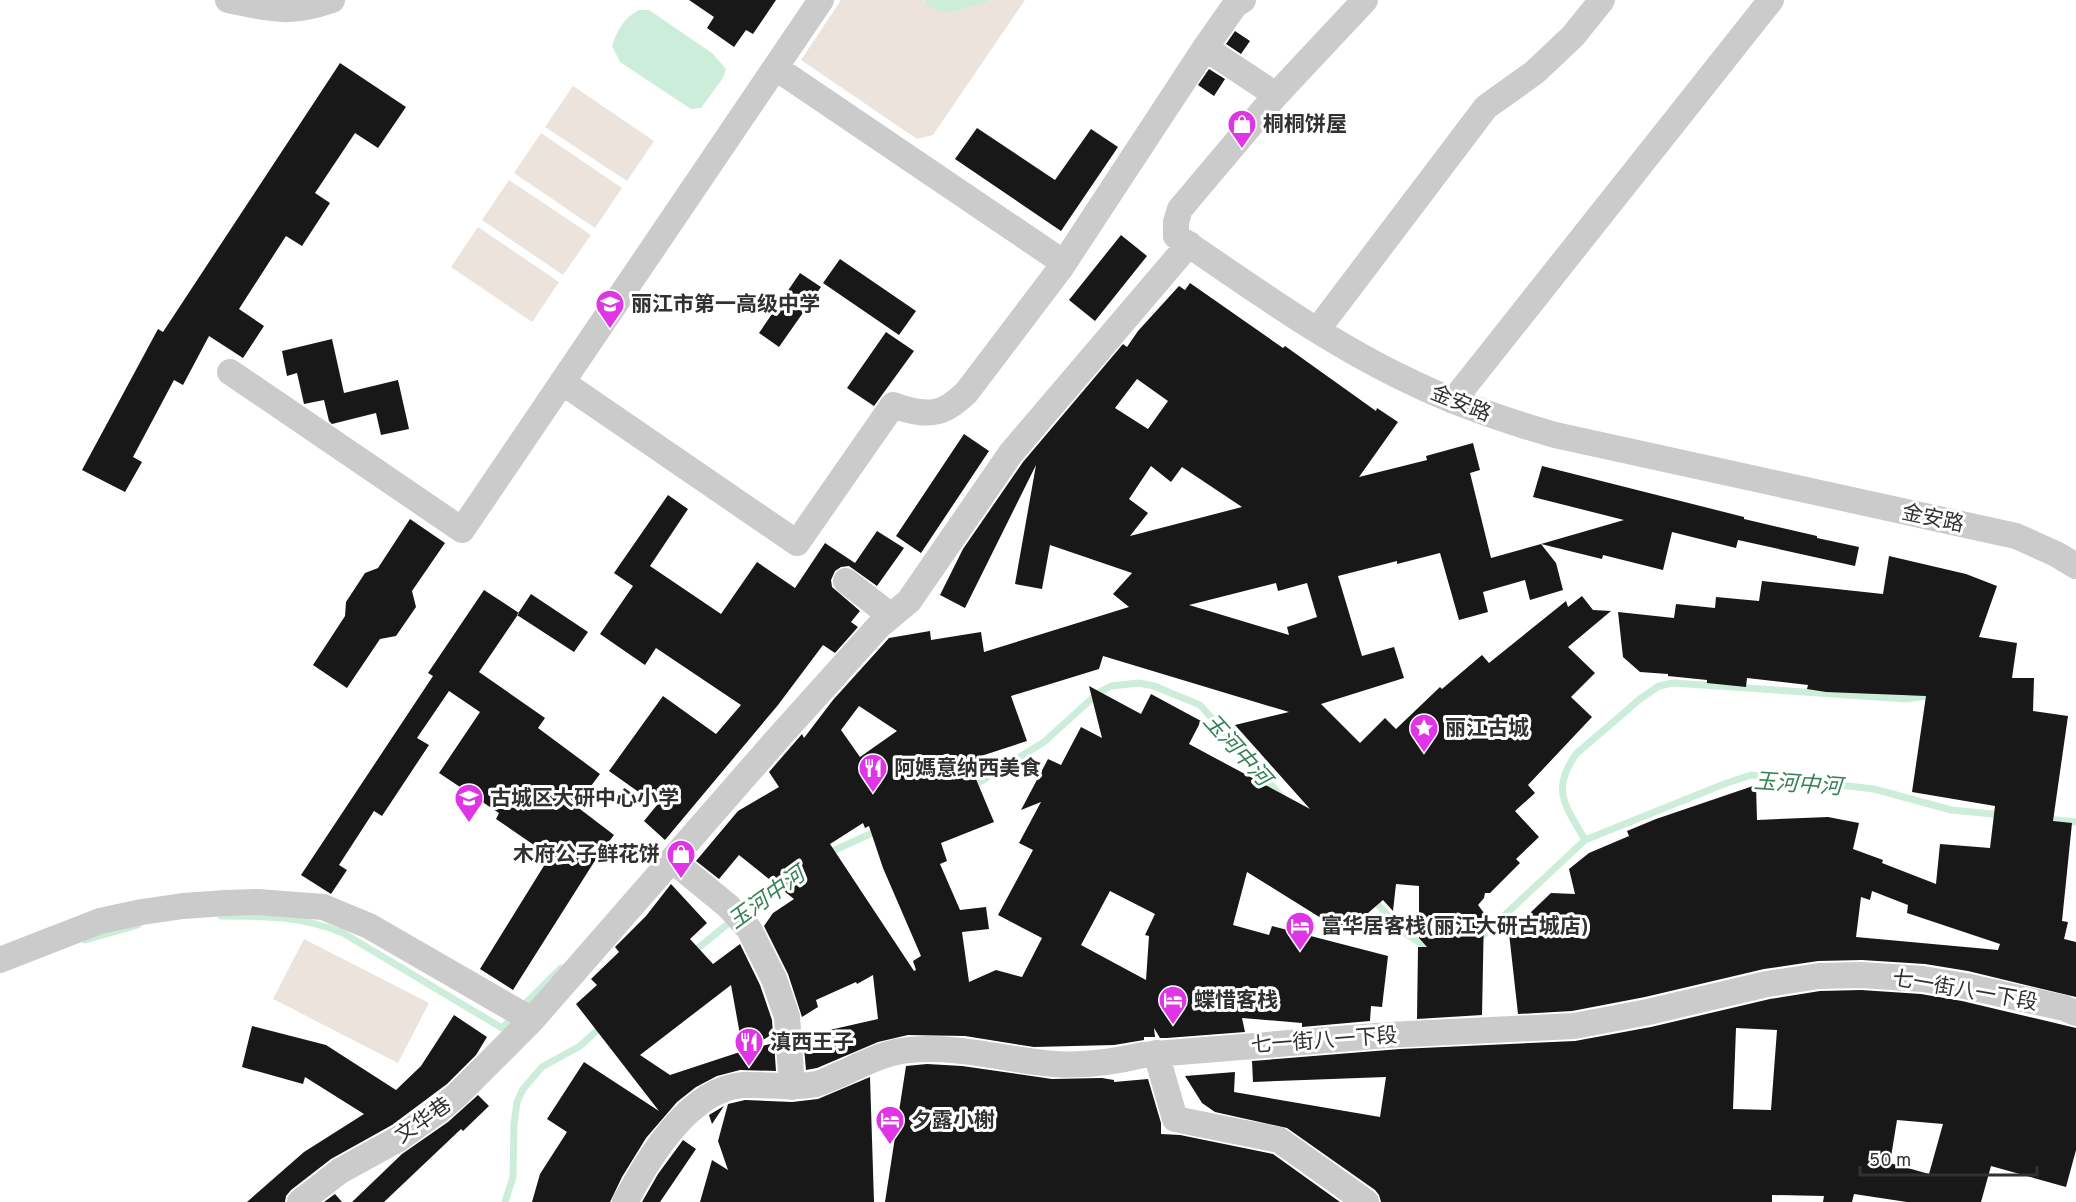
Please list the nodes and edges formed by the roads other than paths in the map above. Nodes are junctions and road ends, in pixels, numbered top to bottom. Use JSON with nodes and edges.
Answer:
{"nodes":[{"id":1,"x":228,"y":0,"type":"edge"},
{"id":2,"x":332,"y":0,"type":"edge"},
{"id":3,"x":821,"y":0,"type":"edge"},
{"id":4,"x":1243,"y":0,"type":"edge"},
{"id":5,"x":1365,"y":0,"type":"edge"},
{"id":6,"x":1602,"y":0,"type":"edge"},
{"id":7,"x":1771,"y":0,"type":"edge"},
{"id":8,"x":1205,"y":48,"type":"junction"},
{"id":9,"x":776,"y":68,"type":"junction"},
{"id":10,"x":1276,"y":95,"type":"junction"},
{"id":11,"x":1189,"y":244,"type":"junction"},
{"id":12,"x":1064,"y":263,"type":"junction"},
{"id":13,"x":1318,"y":329,"type":"junction"},
{"id":14,"x":230,"y":372,"type":"dead end"},
{"id":15,"x":562,"y":382,"type":"junction"},
{"id":16,"x":1453,"y":401,"type":"junction"},
{"id":17,"x":2076,"y":566,"type":"edge"},
{"id":18,"x":846,"y":582,"type":"dead end"},
{"id":19,"x":891,"y":616,"type":"junction"},
{"id":20,"x":672,"y":860,"type":"junction"},
{"id":21,"x":0,"y":960,"type":"edge"},
{"id":22,"x":2076,"y":1013,"type":"edge"},
{"id":23,"x":532,"y":1020,"type":"junction"},
{"id":24,"x":1156,"y":1053,"type":"junction"},
{"id":25,"x":792,"y":1087,"type":"junction"},
{"id":26,"x":300,"y":1202,"type":"edge"},
{"id":27,"x":625,"y":1202,"type":"edge"},
{"id":28,"x":1366,"y":1202,"type":"edge"}],
"edges":[{"from":1,"to":2,"type":"street"},
{"from":3,"to":9,"type":"street"},
{"from":4,"to":8,"type":"street"},
{"from":5,"to":10,"type":"street","name":"金安路"},
{"from":6,"to":13,"type":"street"},
{"from":7,"to":16,"type":"street"},
{"from":8,"to":10,"type":"street"},
{"from":8,"to":12,"type":"street"},
{"from":9,"to":12,"type":"street"},
{"from":9,"to":15,"type":"street"},
{"from":10,"to":11,"type":"street","name":"金安路"},
{"from":11,"to":13,"type":"street","name":"金安路"},
{"from":11,"to":19,"type":"street","name":"文华巷"},
{"from":12,"to":15,"type":"street"},
{"from":13,"to":16,"type":"street","name":"金安路"},
{"from":14,"to":15,"type":"street"},
{"from":16,"to":17,"type":"street","name":"金安路"},
{"from":18,"to":19,"type":"street"},
{"from":19,"to":20,"type":"street","name":"文华巷"},
{"from":20,"to":23,"type":"street","name":"文华巷"},
{"from":20,"to":25,"type":"street"},
{"from":21,"to":23,"type":"street"},
{"from":22,"to":24,"type":"street","name":"七一街八一下段"},
{"from":23,"to":26,"type":"street","name":"文华巷"},
{"from":24,"to":25,"type":"street","name":"七一街八一下段"},
{"from":24,"to":28,"type":"street"},
{"from":25,"to":27,"type":"street","name":"七一街八一下段"}]}
